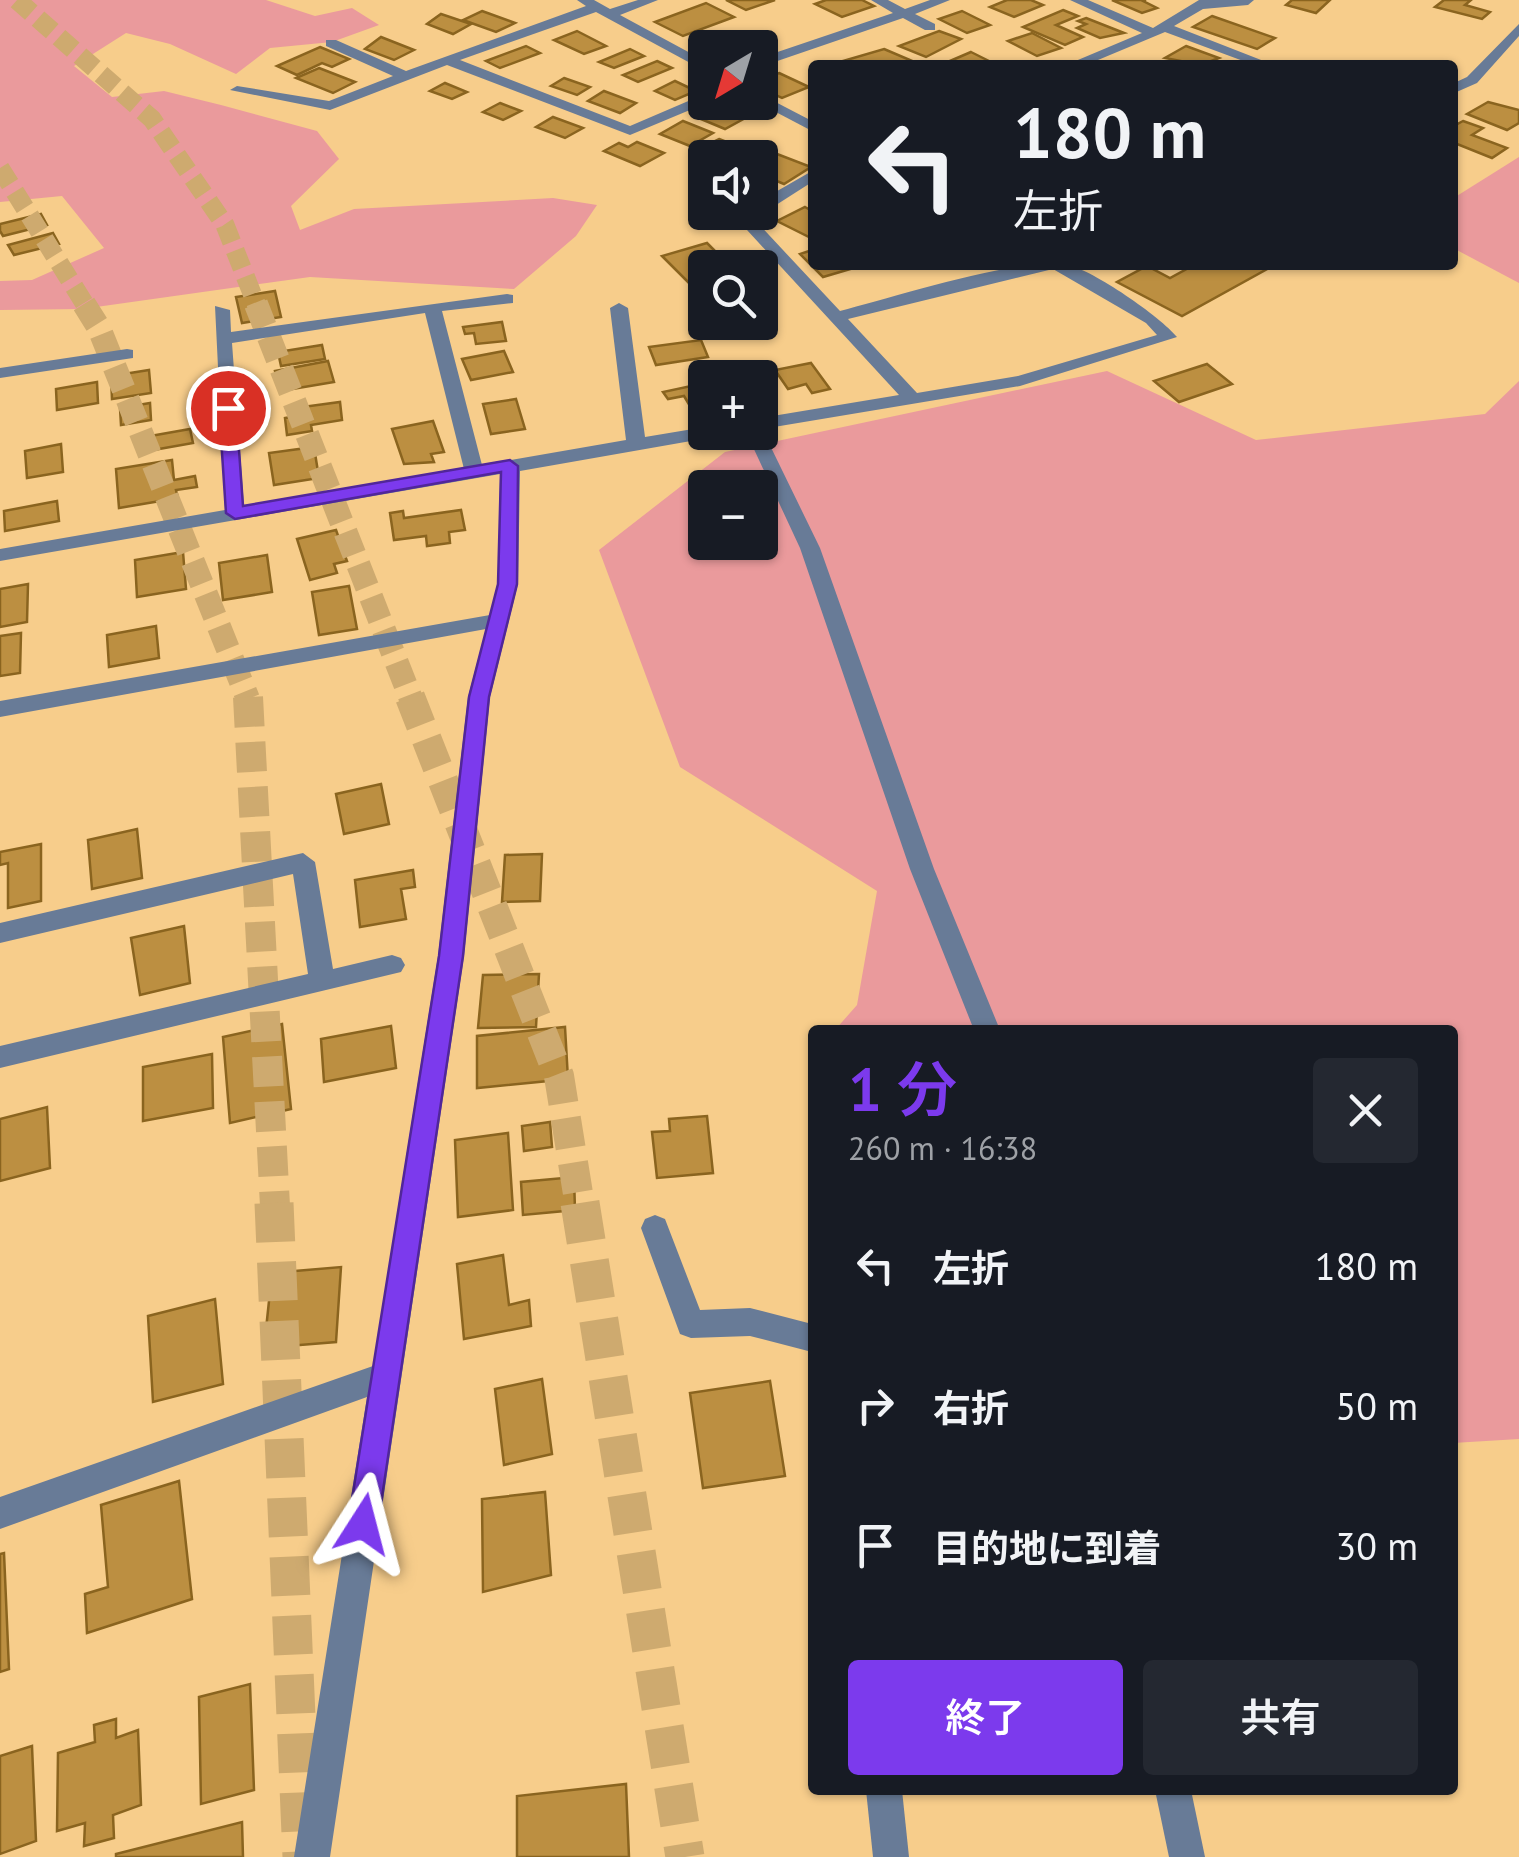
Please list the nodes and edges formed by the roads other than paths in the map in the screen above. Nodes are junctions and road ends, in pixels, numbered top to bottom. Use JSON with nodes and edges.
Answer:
{"nodes":[{"id":1,"x":651,"y":0,"type":"edge"},
{"id":2,"x":878,"y":0,"type":"edge"},
{"id":3,"x":942,"y":0,"type":"edge"},
{"id":4,"x":1077,"y":0,"type":"edge"},
{"id":5,"x":1248,"y":1,"type":"edge"},
{"id":6,"x":1204,"y":2,"type":"edge"},
{"id":7,"x":596,"y":7,"type":"edge"},
{"id":8,"x":902,"y":14,"type":"junction"},
{"id":9,"x":930,"y":27,"type":"dead end"},
{"id":10,"x":1519,"y":28,"type":"edge"},
{"id":11,"x":1160,"y":31,"type":"junction"},
{"id":12,"x":331,"y":43,"type":"dead end"},
{"id":13,"x":778,"y":57,"type":"edge"},
{"id":14,"x":688,"y":58,"type":"edge"},
{"id":15,"x":447,"y":60,"type":"junction"},
{"id":16,"x":1086,"y":60,"type":"edge"},
{"id":17,"x":1251,"y":60,"type":"edge"},
{"id":18,"x":405,"y":76,"type":"junction"},
{"id":19,"x":1458,"y":87,"type":"edge"},
{"id":20,"x":237,"y":90,"type":"dead end"},
{"id":21,"x":688,"y":106,"type":"edge"},
{"id":22,"x":778,"y":108,"type":"edge"},
{"id":23,"x":808,"y":125,"type":"edge"},
{"id":24,"x":808,"y":178,"type":"edge"},
{"id":25,"x":778,"y":197,"type":"edge"},
{"id":26,"x":755,"y":230,"type":"edge"},
{"id":27,"x":1029,"y":270,"type":"edge"},
{"id":28,"x":1067,"y":270,"type":"edge"},
{"id":29,"x":507,"y":299,"type":"dead end"},
{"id":30,"x":432,"y":308,"type":"junction"},
{"id":31,"x":619,"y":308,"type":"dead end"},
{"id":32,"x":221,"y":310,"type":"dead end"},
{"id":33,"x":836,"y":317,"type":"junction"},
{"id":34,"x":223,"y":339,"type":"junction"},
{"id":35,"x":127,"y":354,"type":"dead end"},
{"id":36,"x":0,"y":373,"type":"edge"},
{"id":37,"x":912,"y":397,"type":"junction"},
{"id":38,"x":778,"y":421,"type":"edge"},
{"id":39,"x":688,"y":435,"type":"edge"},
{"id":40,"x":636,"y":444,"type":"junction"},
{"id":41,"x":764,"y":450,"type":"edge"},
{"id":42,"x":510,"y":466,"type":"junction"},
{"id":43,"x":474,"y":472,"type":"junction"},
{"id":44,"x":235,"y":513,"type":"junction"},
{"id":45,"x":0,"y":555,"type":"edge"},
{"id":46,"x":499,"y":620,"type":"junction"},
{"id":47,"x":0,"y":710,"type":"edge"},
{"id":48,"x":0,"y":933,"type":"edge"},
{"id":49,"x":392,"y":965,"type":"dead end"},
{"id":50,"x":322,"y":982,"type":"junction"},
{"id":51,"x":985,"y":1025,"type":"edge"},
{"id":52,"x":0,"y":1057,"type":"edge"},
{"id":53,"x":655,"y":1228,"type":"dead end"},
{"id":54,"x":808,"y":1337,"type":"edge"},
{"id":55,"x":386,"y":1376,"type":"junction"},
{"id":56,"x":0,"y":1513,"type":"edge"},
{"id":57,"x":885,"y":1795,"type":"edge"},
{"id":58,"x":1174,"y":1795,"type":"edge"},
{"id":59,"x":312,"y":1857,"type":"edge"},
{"id":60,"x":892,"y":1857,"type":"edge"},
{"id":61,"x":1186,"y":1857,"type":"edge"}],
"edges":[{"from":1,"to":7,"type":"street"},
{"from":2,"to":8,"type":"street"},
{"from":3,"to":8,"type":"street"},
{"from":4,"to":11,"type":"street"},
{"from":5,"to":6,"type":"street"},
{"from":6,"to":11,"type":"street"},
{"from":7,"to":14,"type":"street"},
{"from":7,"to":15,"type":"street"},
{"from":8,"to":9,"type":"street"},
{"from":8,"to":13,"type":"street"},
{"from":10,"to":19,"type":"street"},
{"from":11,"to":16,"type":"street"},
{"from":11,"to":17,"type":"street"},
{"from":12,"to":18,"type":"street"},
{"from":15,"to":18,"type":"street"},
{"from":15,"to":21,"type":"street"},
{"from":18,"to":20,"type":"street"},
{"from":22,"to":23,"type":"street"},
{"from":24,"to":25,"type":"street"},
{"from":26,"to":33,"type":"street"},
{"from":27,"to":33,"type":"street"},
{"from":28,"to":37,"type":"street"},
{"from":29,"to":30,"type":"street"},
{"from":30,"to":34,"type":"street"},
{"from":30,"to":43,"type":"street"},
{"from":31,"to":40,"type":"street"},
{"from":32,"to":34,"type":"street"},
{"from":33,"to":37,"type":"street"},
{"from":34,"to":44,"type":"street"},
{"from":35,"to":36,"type":"street"},
{"from":37,"to":38,"type":"street"},
{"from":39,"to":40,"type":"street"},
{"from":40,"to":42,"type":"street"},
{"from":41,"to":51,"type":"street"},
{"from":42,"to":43,"type":"street"},
{"from":42,"to":46,"type":"street"},
{"from":43,"to":44,"type":"street"},
{"from":44,"to":45,"type":"street"},
{"from":46,"to":47,"type":"street"},
{"from":46,"to":55,"type":"street"},
{"from":48,"to":50,"type":"street"},
{"from":49,"to":50,"type":"street"},
{"from":50,"to":52,"type":"street"},
{"from":53,"to":54,"type":"street"},
{"from":55,"to":56,"type":"street"},
{"from":55,"to":59,"type":"street"},
{"from":57,"to":60,"type":"street"},
{"from":58,"to":61,"type":"street"}]}
